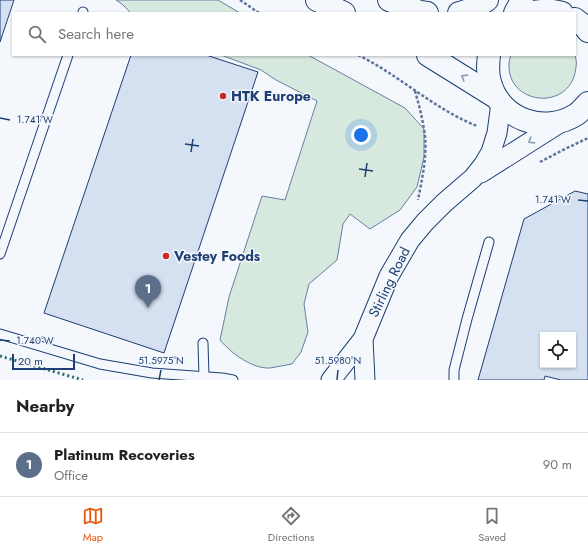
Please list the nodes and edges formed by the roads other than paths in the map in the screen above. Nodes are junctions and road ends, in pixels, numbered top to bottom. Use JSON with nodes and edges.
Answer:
{"nodes":[{"id":1,"x":317,"y":0,"type":"edge"},
{"id":2,"x":389,"y":0,"type":"edge"},
{"id":3,"x":487,"y":0,"type":"edge"},
{"id":4,"x":522,"y":0,"type":"edge"},
{"id":5,"x":342,"y":12,"type":"edge"},
{"id":6,"x":420,"y":12,"type":"edge"},
{"id":7,"x":464,"y":12,"type":"edge"},
{"id":8,"x":516,"y":12,"type":"edge"},
{"id":9,"x":533,"y":12,"type":"edge"},
{"id":10,"x":549,"y":12,"type":"edge"},
{"id":11,"x":68,"y":56,"type":"edge"},
{"id":12,"x":430,"y":56,"type":"edge"},
{"id":13,"x":490,"y":56,"type":"edge"},
{"id":14,"x":499,"y":101,"type":"junction"},
{"id":15,"x":580,"y":112,"type":"edge"},
{"id":16,"x":473,"y":178,"type":"junction"},
{"id":17,"x":489,"y":242,"type":"dead end"},
{"id":18,"x":0,"y":254,"type":"edge"},
{"id":19,"x":0,"y":334,"type":"edge"},
{"id":20,"x":362,"y":339,"type":"junction"},
{"id":21,"x":203,"y":343,"type":"dead end"},
{"id":22,"x":204,"y":377,"type":"junction"},
{"id":23,"x":233,"y":380,"type":"edge"},
{"id":24,"x":331,"y":380,"type":"edge"},
{"id":25,"x":365,"y":380,"type":"edge"},
{"id":26,"x":454,"y":380,"type":"edge"}],
"edges":[{"from":1,"to":5,"type":"main road"},
{"from":2,"to":6,"type":"main road"},
{"from":3,"to":7,"type":"main road"},
{"from":4,"to":8,"type":"main road"},
{"from":9,"to":10,"type":"main road"},
{"from":11,"to":18,"type":"lane"},
{"from":14,"to":12,"type":"main road","one_way":true},
{"from":13,"to":14,"type":"main road"},
{"from":14,"to":15,"type":"main road"},
{"from":14,"to":16,"type":"street","name":"Stirling Road"},
{"from":15,"to":16,"type":"street","name":"Stirling Road","one_way":true},
{"from":16,"to":20,"type":"street","name":"Stirling Road"},
{"from":17,"to":26,"type":"lane"},
{"from":19,"to":22,"type":"lane"},
{"from":20,"to":24,"type":"street","name":"Stirling Road"},
{"from":20,"to":25,"type":"street","name":"Stirling Road"},
{"from":21,"to":22,"type":"lane"},
{"from":22,"to":23,"type":"lane"}]}
